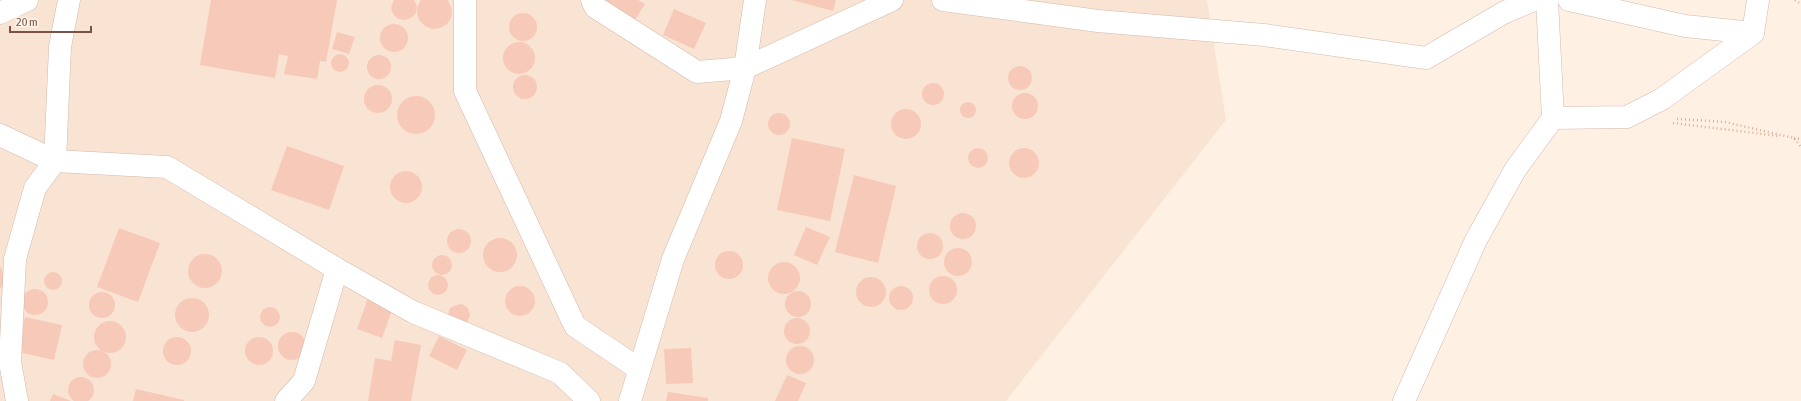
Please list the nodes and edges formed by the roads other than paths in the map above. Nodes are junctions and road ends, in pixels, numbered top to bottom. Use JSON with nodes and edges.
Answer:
{"nodes":[{"id":1,"x":27,"y":0,"type":"edge"},
{"id":2,"x":69,"y":0,"type":"edge"},
{"id":3,"x":465,"y":0,"type":"edge"},
{"id":4,"x":592,"y":0,"type":"edge"},
{"id":5,"x":755,"y":0,"type":"edge"},
{"id":6,"x":892,"y":0,"type":"edge"},
{"id":7,"x":943,"y":0,"type":"edge"},
{"id":8,"x":1534,"y":0,"type":"edge"},
{"id":9,"x":1547,"y":0,"type":"edge"},
{"id":10,"x":1569,"y":0,"type":"edge"},
{"id":11,"x":1758,"y":0,"type":"edge"},
{"id":12,"x":0,"y":13,"type":"edge"},
{"id":13,"x":1753,"y":33,"type":"junction"},
{"id":14,"x":745,"y":68,"type":"junction"},
{"id":15,"x":1553,"y":118,"type":"junction"},
{"id":16,"x":0,"y":135,"type":"edge"},
{"id":17,"x":55,"y":161,"type":"junction"},
{"id":18,"x":337,"y":269,"type":"junction"},
{"id":19,"x":638,"y":369,"type":"junction"},
{"id":20,"x":17,"y":401,"type":"edge"},
{"id":21,"x":286,"y":401,"type":"edge"},
{"id":22,"x":589,"y":401,"type":"edge"},
{"id":23,"x":630,"y":401,"type":"edge"},
{"id":24,"x":1404,"y":401,"type":"edge"}],
"edges":[{"from":1,"to":12,"type":"street"},
{"from":2,"to":17,"type":"street"},
{"from":3,"to":19,"type":"street"},
{"from":4,"to":14,"type":"street"},
{"from":5,"to":14,"type":"street"},
{"from":6,"to":14,"type":"street"},
{"from":7,"to":8,"type":"street"},
{"from":9,"to":15,"type":"street"},
{"from":10,"to":13,"type":"street"},
{"from":11,"to":13,"type":"street"},
{"from":13,"to":15,"type":"street"},
{"from":14,"to":19,"type":"street"},
{"from":15,"to":24,"type":"street"},
{"from":16,"to":17,"type":"street"},
{"from":17,"to":18,"type":"street"},
{"from":17,"to":20,"type":"street"},
{"from":18,"to":21,"type":"street"},
{"from":18,"to":22,"type":"street"},
{"from":19,"to":23,"type":"street"}]}
